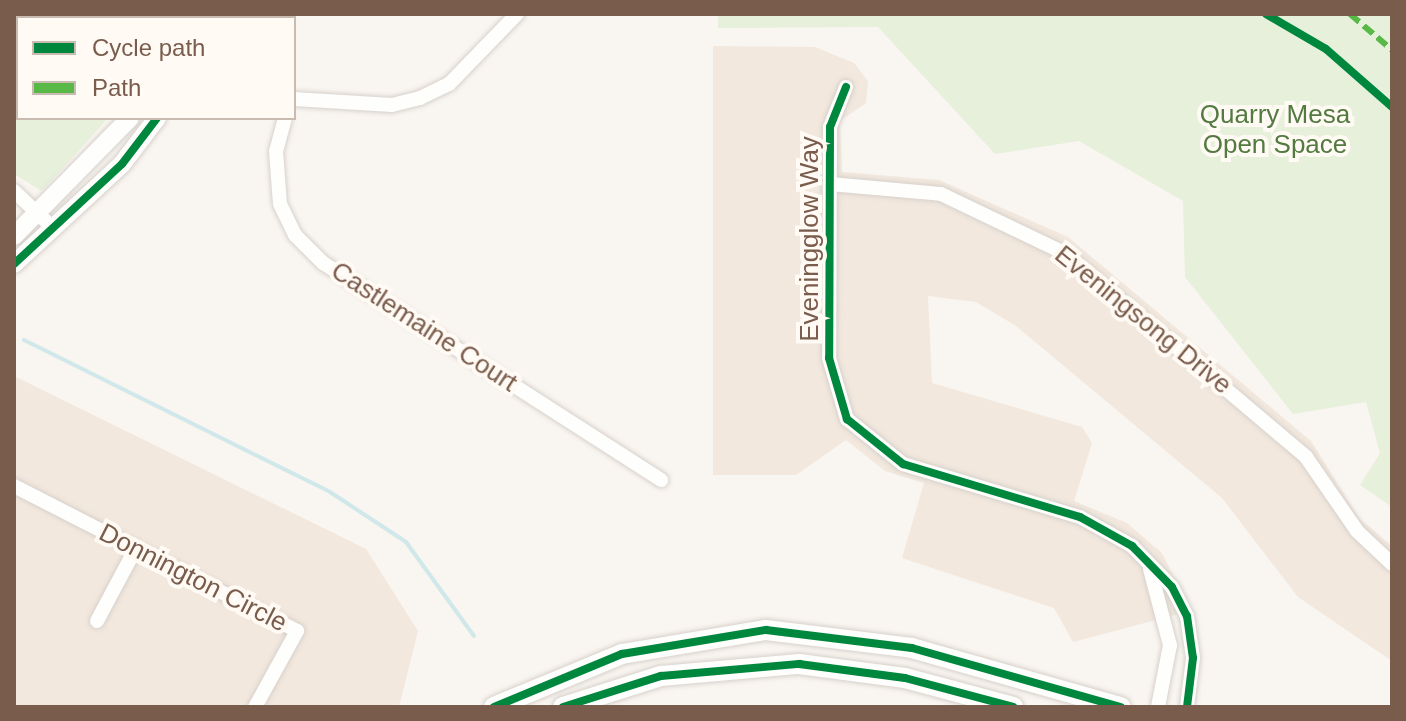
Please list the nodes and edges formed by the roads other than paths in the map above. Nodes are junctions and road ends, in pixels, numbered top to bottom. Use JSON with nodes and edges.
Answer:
{"nodes":[{"id":1,"x":517,"y":14,"type":"edge"},
{"id":2,"x":846,"y":87,"type":"dead end"},
{"id":3,"x":296,"y":99,"type":"edge"},
{"id":4,"x":128,"y":120,"type":"edge"},
{"id":5,"x":155,"y":120,"type":"edge"},
{"id":6,"x":284,"y":120,"type":"edge"},
{"id":7,"x":830,"y":184,"type":"junction"},
{"id":8,"x":14,"y":191,"type":"edge"},
{"id":9,"x":37,"y":214,"type":"junction"},
{"id":10,"x":52,"y":227,"type":"junction"},
{"id":11,"x":14,"y":236,"type":"edge"},
{"id":12,"x":14,"y":264,"type":"edge"},
{"id":13,"x":661,"y":480,"type":"dead end"},
{"id":14,"x":14,"y":486,"type":"edge"},
{"id":15,"x":136,"y":548,"type":"junction"},
{"id":16,"x":1145,"y":558,"type":"junction"},
{"id":17,"x":1392,"y":564,"type":"edge"},
{"id":18,"x":97,"y":621,"type":"dead end"},
{"id":19,"x":255,"y":707,"type":"edge"},
{"id":20,"x":494,"y":707,"type":"edge"},
{"id":21,"x":563,"y":707,"type":"edge"},
{"id":22,"x":1013,"y":707,"type":"edge"},
{"id":23,"x":1121,"y":707,"type":"edge"},
{"id":24,"x":1158,"y":707,"type":"edge"},
{"id":25,"x":1187,"y":707,"type":"edge"}],
"edges":[{"from":1,"to":3,"type":"street"},
{"from":2,"to":7,"type":"street","name":"Eveningglow Way"},
{"from":4,"to":9,"type":"street"},
{"from":5,"to":10,"type":"street"},
{"from":6,"to":13,"type":"street","name":"Castlemaine Court"},
{"from":7,"to":16,"type":"street","name":"Eveningglow Way"},
{"from":7,"to":17,"type":"street","name":"Eveningsong Drive"},
{"from":8,"to":9,"type":"street"},
{"from":9,"to":10,"type":"street"},
{"from":9,"to":11,"type":"street"},
{"from":10,"to":12,"type":"street"},
{"from":14,"to":15,"type":"street","name":"Donnington Circle"},
{"from":15,"to":18,"type":"street"},
{"from":15,"to":19,"type":"street","name":"Donnington Circle"},
{"from":16,"to":24,"type":"street"},
{"from":16,"to":25,"type":"street","name":"Eveningglow Way"},
{"from":20,"to":23,"type":"main road"},
{"from":21,"to":22,"type":"main road"}]}
